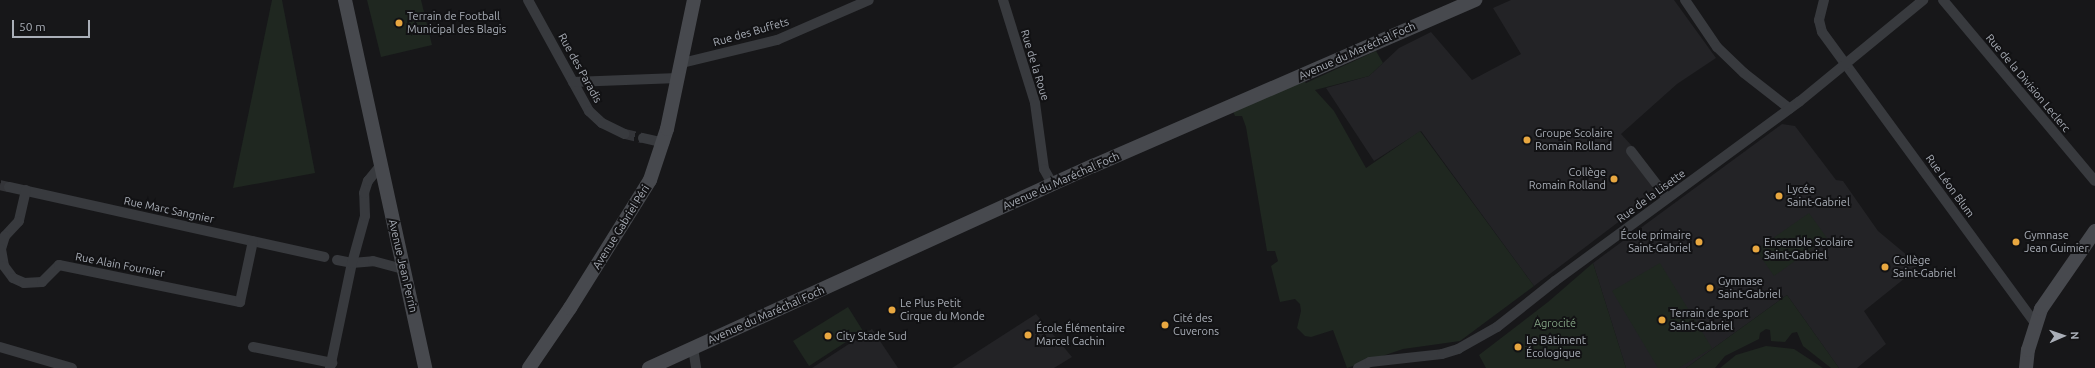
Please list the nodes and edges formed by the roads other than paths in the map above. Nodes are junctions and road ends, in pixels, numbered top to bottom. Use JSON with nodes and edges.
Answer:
{"nodes":[{"id":1,"x":345,"y":0,"type":"edge"},
{"id":2,"x":528,"y":0,"type":"edge"},
{"id":3,"x":694,"y":0,"type":"edge"},
{"id":4,"x":869,"y":0,"type":"edge"},
{"id":5,"x":1003,"y":0,"type":"edge"},
{"id":6,"x":1475,"y":0,"type":"edge"},
{"id":7,"x":1685,"y":0,"type":"edge"},
{"id":8,"x":1824,"y":0,"type":"edge"},
{"id":9,"x":1923,"y":0,"type":"edge"},
{"id":10,"x":1943,"y":0,"type":"edge"},
{"id":11,"x":682,"y":63,"type":"junction"},
{"id":12,"x":1846,"y":64,"type":"junction"},
{"id":13,"x":678,"y":78,"type":"junction"},
{"id":14,"x":573,"y":82,"type":"junction"},
{"id":15,"x":1790,"y":109,"type":"junction"},
{"id":16,"x":625,"y":134,"type":"tunnel mouth"},
{"id":17,"x":643,"y":138,"type":"tunnel mouth"},
{"id":18,"x":664,"y":143,"type":"junction"},
{"id":19,"x":1632,"y":151,"type":"dead end"},
{"id":20,"x":381,"y":165,"type":"junction"},
{"id":21,"x":2095,"y":181,"type":"edge"},
{"id":22,"x":1053,"y":185,"type":"junction"},
{"id":23,"x":9,"y":187,"type":"tunnel mouth"},
{"id":24,"x":26,"y":190,"type":"junction"},
{"id":25,"x":1667,"y":198,"type":"junction"},
{"id":26,"x":2095,"y":232,"type":"edge"},
{"id":27,"x":253,"y":241,"type":"junction"},
{"id":28,"x":324,"y":257,"type":"dead end"},
{"id":29,"x":337,"y":260,"type":"dead end"},
{"id":30,"x":352,"y":263,"type":"junction"},
{"id":31,"x":403,"y":269,"type":"junction"},
{"id":32,"x":2035,"y":323,"type":"junction"},
{"id":33,"x":0,"y":347,"type":"edge"},
{"id":34,"x":253,"y":347,"type":"dead end"},
{"id":35,"x":693,"y":348,"type":"junction"},
{"id":36,"x":2027,"y":362,"type":"edge"},
{"id":37,"x":331,"y":365,"type":"edge"},
{"id":38,"x":72,"y":368,"type":"edge"},
{"id":39,"x":425,"y":368,"type":"edge"},
{"id":40,"x":529,"y":368,"type":"edge"},
{"id":41,"x":648,"y":368,"type":"edge"},
{"id":42,"x":696,"y":368,"type":"edge"},
{"id":43,"x":1358,"y":368,"type":"edge"}],
"edges":[{"from":1,"to":20,"type":"main road","name":"Avenue Jean Perrin"},
{"from":2,"to":14,"type":"street","name":"Rue des Paradis"},
{"from":3,"to":11,"type":"main road","name":"Avenue Gabriel Péri"},
{"from":4,"to":11,"type":"street","name":"Rue des Buffets"},
{"from":5,"to":22,"type":"street","name":"Rue de la Roue"},
{"from":6,"to":22,"type":"main road","name":"Avenue du Maréchal Foch"},
{"from":7,"to":15,"type":"street"},
{"from":8,"to":12,"type":"street","name":"Rue Léon Blum"},
{"from":9,"to":12,"type":"street","name":"Rue de la Lisette"},
{"from":10,"to":21,"type":"street","name":"Rue de la Division Leclerc"},
{"from":11,"to":13,"type":"main road","name":"Avenue Gabriel Péri"},
{"from":12,"to":15,"type":"street","name":"Rue de la Lisette"},
{"from":12,"to":32,"type":"street","name":"Rue Léon Blum"},
{"from":13,"to":14,"type":"street"},
{"from":13,"to":18,"type":"main road","name":"Avenue Gabriel Péri"},
{"from":14,"to":16,"type":"street","name":"Rue des Paradis"},
{"from":15,"to":25,"type":"street","name":"Rue de la Lisette"},
{"from":17,"to":18,"type":"street"},
{"from":18,"to":40,"type":"main road","name":"Avenue Gabriel Péri"},
{"from":19,"to":25,"type":"street"},
{"from":20,"to":30,"type":"street"},
{"from":20,"to":31,"type":"main road","name":"Avenue Jean Perrin"},
{"from":22,"to":35,"type":"main road","name":"Avenue du Maréchal Foch"},
{"from":23,"to":24,"type":"street","name":"Rue Marc Sangnier"},
{"from":24,"to":27,"type":"street","name":"Rue Marc Sangnier"},
{"from":24,"to":27,"type":"street","name":"Rue Alain Fournier"},
{"from":25,"to":43,"type":"street","name":"Rue de la Lisette"},
{"from":26,"to":32,"type":"main road"},
{"from":27,"to":28,"type":"street","name":"Rue Marc Sangnier"},
{"from":29,"to":30,"type":"street"},
{"from":30,"to":31,"type":"street"},
{"from":30,"to":37,"type":"street"},
{"from":31,"to":39,"type":"main road","name":"Avenue Jean Perrin"},
{"from":32,"to":36,"type":"main road"},
{"from":33,"to":38,"type":"street"},
{"from":34,"to":37,"type":"street"},
{"from":35,"to":41,"type":"main road","name":"Avenue du Maréchal Foch"},
{"from":35,"to":42,"type":"street"}]}
